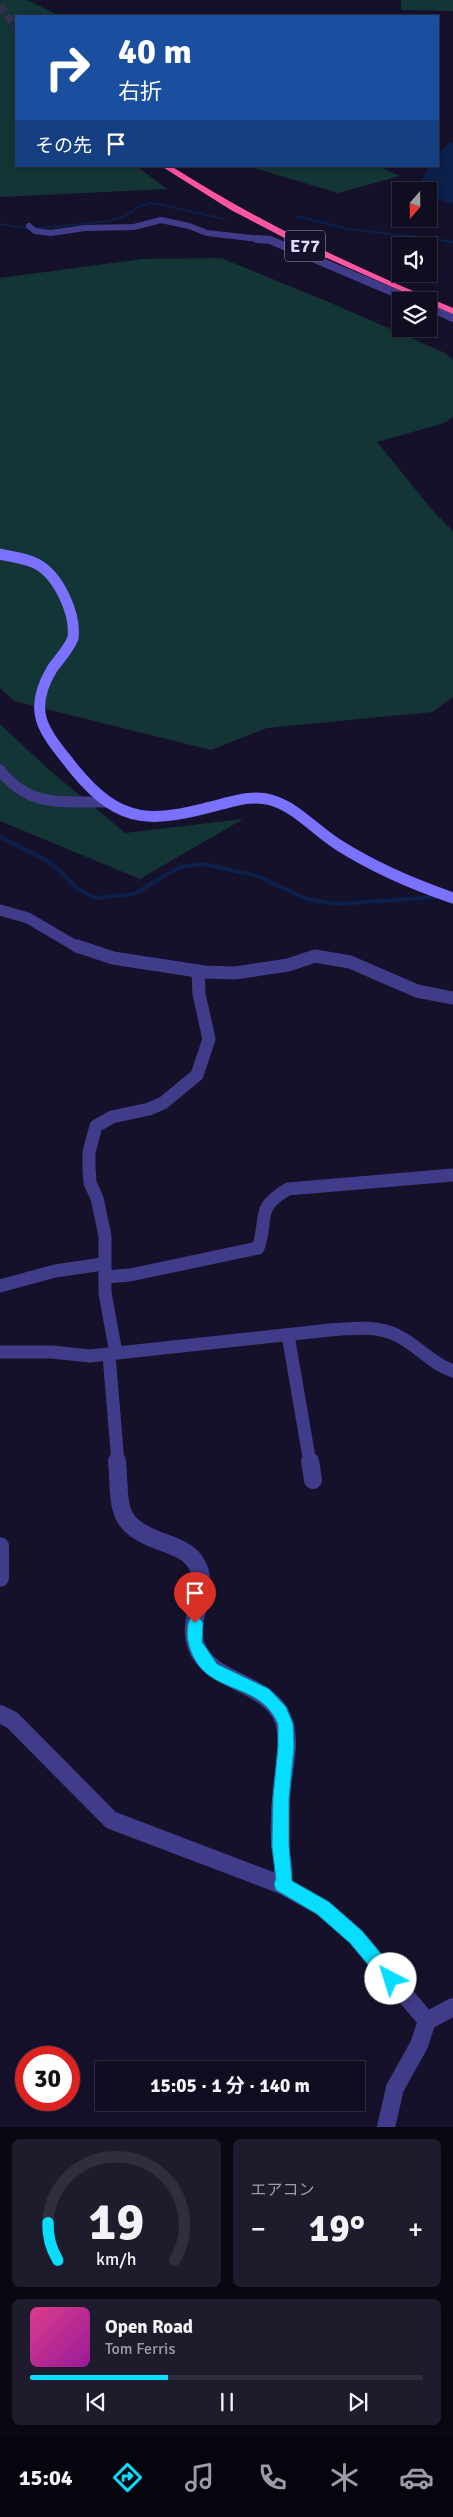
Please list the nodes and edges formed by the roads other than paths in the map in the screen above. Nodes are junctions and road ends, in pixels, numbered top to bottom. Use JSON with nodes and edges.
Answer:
{"nodes":[{"id":1,"x":167,"y":167,"type":"edge"},
{"id":2,"x":175,"y":167,"type":"edge"},
{"id":3,"x":32,"y":228,"type":"dead end"},
{"id":4,"x":393,"y":292,"type":"edge"},
{"id":5,"x":453,"y":307,"type":"edge"},
{"id":6,"x":437,"y":311,"type":"edge"},
{"id":7,"x":453,"y":311,"type":"edge"},
{"id":8,"x":453,"y":318,"type":"edge"},
{"id":9,"x":0,"y":554,"type":"edge"},
{"id":10,"x":0,"y":770,"type":"edge"},
{"id":11,"x":105,"y":802,"type":"junction"},
{"id":12,"x":453,"y":898,"type":"edge"},
{"id":13,"x":0,"y":910,"type":"edge"},
{"id":14,"x":198,"y":971,"type":"junction"},
{"id":15,"x":453,"y":998,"type":"edge"},
{"id":16,"x":453,"y":1175,"type":"edge"},
{"id":17,"x":104,"y":1271,"type":"junction"},
{"id":18,"x":0,"y":1286,"type":"edge"},
{"id":19,"x":288,"y":1335,"type":"junction"},
{"id":20,"x":0,"y":1352,"type":"edge"},
{"id":21,"x":112,"y":1354,"type":"junction"},
{"id":22,"x":453,"y":1371,"type":"edge"},
{"id":23,"x":313,"y":1480,"type":"dead end"},
{"id":24,"x":0,"y":1546,"type":"edge"},
{"id":25,"x":0,"y":1578,"type":"edge"},
{"id":26,"x":0,"y":1714,"type":"edge"},
{"id":27,"x":282,"y":1884,"type":"junction"},
{"id":28,"x":453,"y":2007,"type":"edge"},
{"id":29,"x":427,"y":2021,"type":"junction"},
{"id":30,"x":386,"y":2127,"type":"edge"}],
"edges":[{"from":1,"to":7,"type":"highway","number":"E77"},
{"from":2,"to":5,"type":"highway","number":"E77"},
{"from":3,"to":4,"type":"street"},
{"from":6,"to":8,"type":"street"},
{"from":9,"to":11,"type":"street"},
{"from":10,"to":11,"type":"street"},
{"from":11,"to":12,"type":"street"},
{"from":13,"to":14,"type":"street"},
{"from":14,"to":15,"type":"street"},
{"from":14,"to":17,"type":"street"},
{"from":16,"to":17,"type":"street"},
{"from":17,"to":18,"type":"street"},
{"from":17,"to":21,"type":"street"},
{"from":19,"to":21,"type":"street"},
{"from":19,"to":22,"type":"street"},
{"from":19,"to":23,"type":"street"},
{"from":20,"to":21,"type":"street"},
{"from":21,"to":27,"type":"street"},
{"from":24,"to":25,"type":"street"},
{"from":26,"to":27,"type":"street"},
{"from":27,"to":29,"type":"street"},
{"from":28,"to":29,"type":"street"},
{"from":29,"to":30,"type":"street"}]}
